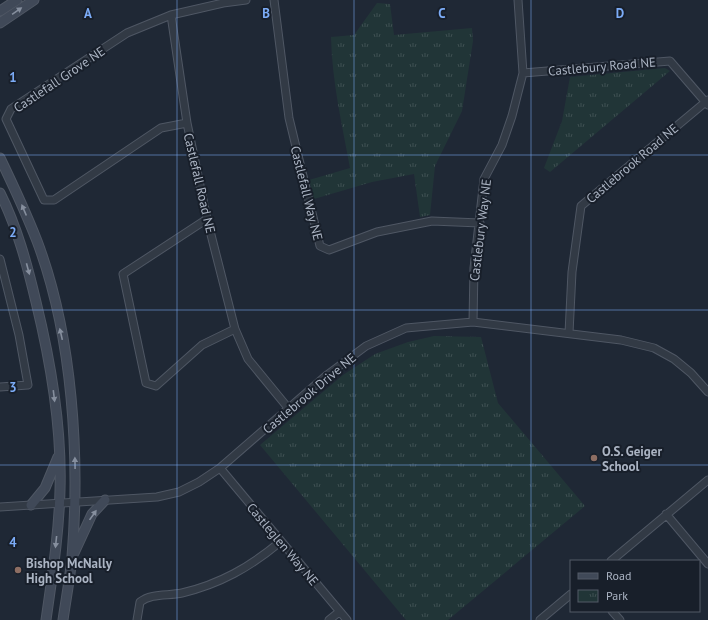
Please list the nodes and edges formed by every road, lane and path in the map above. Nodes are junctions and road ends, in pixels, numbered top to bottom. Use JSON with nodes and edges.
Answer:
{"nodes":[{"id":1,"x":17,"y":0,"type":"edge"},
{"id":2,"x":34,"y":0,"type":"edge"},
{"id":3,"x":246,"y":0,"type":"edge"},
{"id":4,"x":274,"y":0,"type":"edge"},
{"id":5,"x":518,"y":0,"type":"edge"},
{"id":6,"x":0,"y":11,"type":"edge"},
{"id":7,"x":171,"y":15,"type":"junction"},
{"id":8,"x":0,"y":23,"type":"edge"},
{"id":9,"x":523,"y":73,"type":"junction"},
{"id":10,"x":707,"y":103,"type":"edge"},
{"id":11,"x":187,"y":123,"type":"junction"},
{"id":12,"x":0,"y":158,"type":"edge"},
{"id":13,"x":0,"y":192,"type":"edge"},
{"id":14,"x":207,"y":219,"type":"junction"},
{"id":15,"x":480,"y":222,"type":"junction"},
{"id":16,"x":0,"y":259,"type":"edge"},
{"id":17,"x":472,"y":322,"type":"junction"},
{"id":18,"x":235,"y":329,"type":"junction"},
{"id":19,"x":570,"y":333,"type":"junction"},
{"id":20,"x":0,"y":386,"type":"edge"},
{"id":21,"x":708,"y":392,"type":"edge"},
{"id":22,"x":289,"y":408,"type":"junction"},
{"id":23,"x":59,"y":454,"type":"junction"},
{"id":24,"x":220,"y":468,"type":"junction"},
{"id":25,"x":708,"y":480,"type":"edge"},
{"id":26,"x":106,"y":500,"type":"junction"},
{"id":27,"x":74,"y":502,"type":"junction"},
{"id":28,"x":60,"y":503,"type":"junction"},
{"id":29,"x":31,"y":505,"type":"junction"},
{"id":30,"x":0,"y":507,"type":"edge"},
{"id":31,"x":666,"y":514,"type":"junction"},
{"id":32,"x":280,"y":542,"type":"junction"},
{"id":33,"x":72,"y":558,"type":"junction"},
{"id":34,"x":612,"y":560,"type":"edge"},
{"id":35,"x":708,"y":564,"type":"edge"},
{"id":36,"x":570,"y":595,"type":"edge"},
{"id":37,"x":339,"y":612,"type":"junction"},
{"id":38,"x":613,"y":612,"type":"edge"},
{"id":39,"x":46,"y":620,"type":"edge"},
{"id":40,"x":63,"y":620,"type":"edge"},
{"id":41,"x":137,"y":620,"type":"edge"},
{"id":42,"x":329,"y":620,"type":"edge"},
{"id":43,"x":347,"y":620,"type":"edge"},
{"id":44,"x":540,"y":620,"type":"edge"},
{"id":45,"x":620,"y":620,"type":"edge"}],
"edges":[{"from":1,"to":6,"type":"main road"},
{"from":8,"to":2,"type":"main road","one_way":true},
{"from":3,"to":7,"type":"street"},
{"from":4,"to":15,"type":"street","name":"Castlefall Way NE"},
{"from":5,"to":9,"type":"street","name":"Castlebury Way NE"},
{"from":7,"to":11,"type":"street","name":"Castlefall Road NE"},
{"from":7,"to":11,"type":"street","name":"Castlefall Grove NE"},
{"from":9,"to":10,"type":"street","name":"Castlebury Road NE"},
{"from":9,"to":15,"type":"street","name":"Castlebury Way NE"},
{"from":10,"to":19,"type":"street","name":"Castlebrook Road NE"},
{"from":11,"to":14,"type":"street","name":"Castlefall Road NE"},
{"from":27,"to":12,"type":"main road","one_way":true},
{"from":13,"to":23,"type":"main road","one_way":true},
{"from":14,"to":18,"type":"street","name":"Castlefall Road NE"},
{"from":14,"to":18,"type":"street"},
{"from":15,"to":17,"type":"street","name":"Castlebury Way NE"},
{"from":16,"to":20,"type":"street"},
{"from":17,"to":19,"type":"street","name":"Castlebrook Drive NE"},
{"from":17,"to":22,"type":"street","name":"Castlebrook Drive NE"},
{"from":18,"to":22,"type":"street","name":"Castlefall Road NE"},
{"from":19,"to":21,"type":"street","name":"Castlebrook Drive NE"},
{"from":22,"to":24,"type":"street","name":"Castlebrook Drive NE"},
{"from":23,"to":28,"type":"main road"},
{"from":23,"to":29,"type":"main road"},
{"from":24,"to":26,"type":"street","name":"Castlebrook Drive NE"},
{"from":24,"to":32,"type":"street","name":"Castleglen Way NE"},
{"from":25,"to":31,"type":"street"},
{"from":26,"to":27,"type":"street","name":"Castlebrook Drive NE"},
{"from":33,"to":26,"type":"main road","one_way":true},
{"from":27,"to":28,"type":"street","name":"Castlebrook Drive NE"},
{"from":27,"to":33,"type":"main road"},
{"from":28,"to":29,"type":"street","name":"Castlebrook Drive NE"},
{"from":28,"to":39,"type":"main road","one_way":true},
{"from":29,"to":30,"type":"street","name":"Castlebrook Drive NE"},
{"from":31,"to":34,"type":"street"},
{"from":31,"to":35,"type":"street"},
{"from":32,"to":37,"type":"street","name":"Castleglen Way NE"},
{"from":32,"to":41,"type":"street"},
{"from":33,"to":40,"type":"main road"},
{"from":36,"to":44,"type":"street"},
{"from":37,"to":42,"type":"street"},
{"from":37,"to":43,"type":"street","name":"Castleglen Way NE"},
{"from":38,"to":45,"type":"street"}]}
